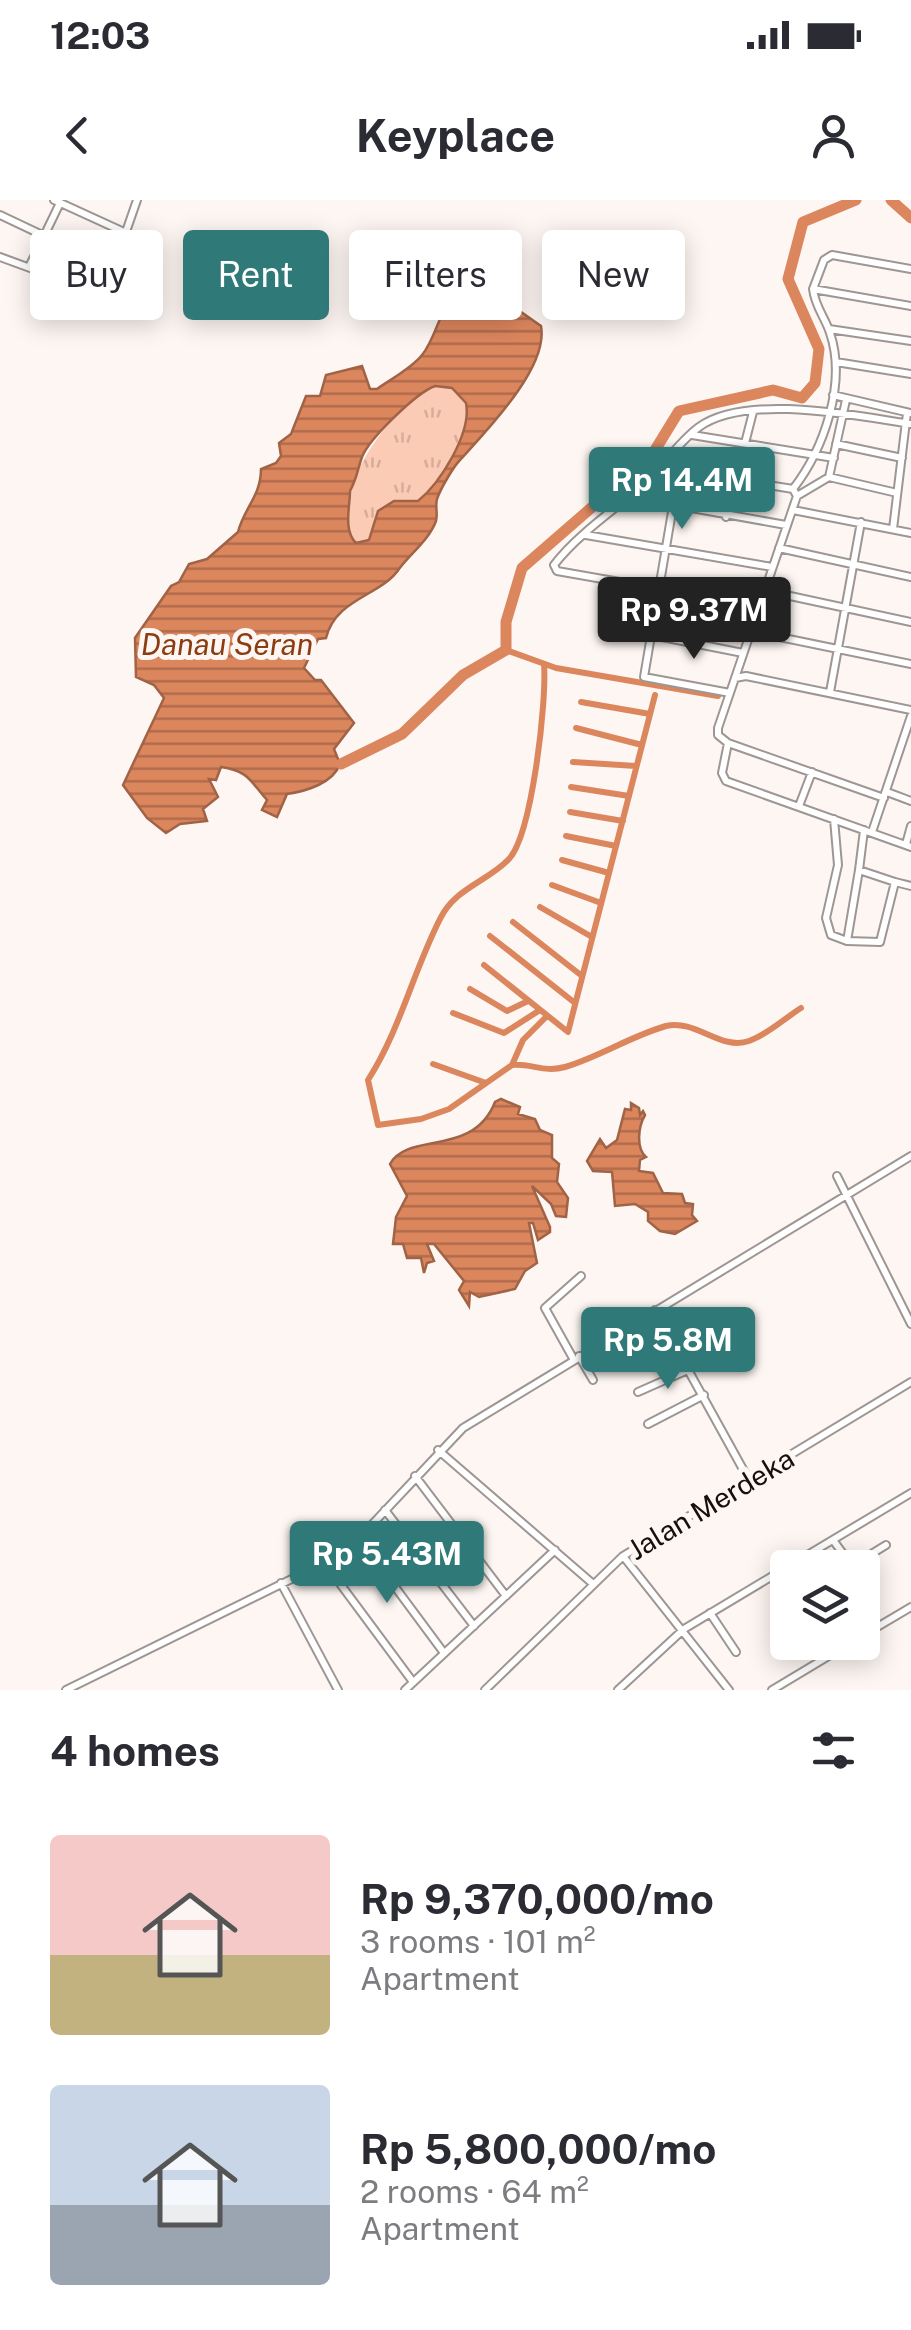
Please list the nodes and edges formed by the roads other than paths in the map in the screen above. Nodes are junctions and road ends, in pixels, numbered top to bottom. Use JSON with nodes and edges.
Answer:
{"nodes":[{"id":1,"x":137,"y":200,"type":"edge"},
{"id":2,"x":57,"y":201,"type":"edge"},
{"id":3,"x":0,"y":216,"type":"edge"},
{"id":4,"x":30,"y":230,"type":"edge"},
{"id":5,"x":45,"y":230,"type":"edge"},
{"id":6,"x":120,"y":230,"type":"edge"},
{"id":7,"x":125,"y":230,"type":"edge"},
{"id":8,"x":0,"y":257,"type":"edge"},
{"id":9,"x":29,"y":267,"type":"edge"},
{"id":10,"x":911,"y":269,"type":"edge"},
{"id":11,"x":813,"y":289,"type":"junction"},
{"id":12,"x":911,"y":306,"type":"edge"},
{"id":13,"x":829,"y":329,"type":"junction"},
{"id":14,"x":911,"y":341,"type":"edge"},
{"id":15,"x":836,"y":362,"type":"junction"},
{"id":16,"x":911,"y":374,"type":"edge"},
{"id":17,"x":833,"y":395,"type":"junction"},
{"id":18,"x":846,"y":400,"type":"junction"},
{"id":19,"x":754,"y":411,"type":"junction"},
{"id":20,"x":828,"y":411,"type":"junction"},
{"id":21,"x":844,"y":412,"type":"junction"},
{"id":22,"x":909,"y":413,"type":"edge"},
{"id":23,"x":908,"y":424,"type":"edge"},
{"id":24,"x":690,"y":434,"type":"junction"},
{"id":25,"x":836,"y":444,"type":"junction"},
{"id":26,"x":744,"y":446,"type":"junction"},
{"id":27,"x":816,"y":455,"type":"junction"},
{"id":28,"x":834,"y":458,"type":"junction"},
{"id":29,"x":902,"y":458,"type":"junction"},
{"id":30,"x":663,"y":468,"type":"junction"},
{"id":31,"x":829,"y":477,"type":"junction"},
{"id":32,"x":735,"y":481,"type":"junction"},
{"id":33,"x":795,"y":492,"type":"junction"},
{"id":34,"x":897,"y":493,"type":"junction"},
{"id":35,"x":629,"y":497,"type":"junction"},
{"id":36,"x":674,"y":506,"type":"junction"},
{"id":37,"x":793,"y":510,"type":"junction"},
{"id":38,"x":726,"y":517,"type":"junction"},
{"id":39,"x":861,"y":522,"type":"junction"},
{"id":40,"x":786,"y":525,"type":"junction"},
{"id":41,"x":893,"y":529,"type":"junction"},
{"id":42,"x":911,"y":533,"type":"edge"},
{"id":43,"x":586,"y":535,"type":"junction"},
{"id":44,"x":665,"y":548,"type":"junction"},
{"id":45,"x":779,"y":548,"type":"junction"},
{"id":46,"x":854,"y":565,"type":"junction"},
{"id":47,"x":772,"y":566,"type":"junction"},
{"id":48,"x":911,"y":577,"type":"edge"},
{"id":49,"x":658,"y":589,"type":"junction"},
{"id":50,"x":767,"y":591,"type":"junction"},
{"id":51,"x":762,"y":607,"type":"junction"},
{"id":52,"x":844,"y":607,"type":"junction"},
{"id":53,"x":911,"y":622,"type":"edge"},
{"id":54,"x":750,"y":631,"type":"junction"},
{"id":55,"x":652,"y":635,"type":"junction"},
{"id":56,"x":837,"y":649,"type":"junction"},
{"id":57,"x":743,"y":652,"type":"junction"},
{"id":58,"x":739,"y":664,"type":"junction"},
{"id":59,"x":911,"y":664,"type":"edge"},
{"id":60,"x":746,"y":676,"type":"junction"},
{"id":61,"x":734,"y":678,"type":"junction"},
{"id":62,"x":830,"y":692,"type":"junction"},
{"id":63,"x":730,"y":694,"type":"junction"},
{"id":64,"x":911,"y":713,"type":"edge"},
{"id":65,"x":728,"y":742,"type":"junction"},
{"id":66,"x":812,"y":772,"type":"junction"},
{"id":67,"x":886,"y":795,"type":"junction"},
{"id":68,"x":911,"y":801,"type":"edge"},
{"id":69,"x":799,"y":806,"type":"junction"},
{"id":70,"x":834,"y":818,"type":"junction"},
{"id":71,"x":911,"y":826,"type":"edge"},
{"id":72,"x":868,"y":831,"type":"junction"},
{"id":73,"x":909,"y":846,"type":"edge"},
{"id":74,"x":859,"y":870,"type":"junction"},
{"id":75,"x":896,"y":882,"type":"junction"},
{"id":76,"x":911,"y":886,"type":"edge"},
{"id":77,"x":847,"y":941,"type":"junction"},
{"id":78,"x":911,"y":1156,"type":"edge"},
{"id":79,"x":838,"y":1176,"type":"dead end"},
{"id":80,"x":848,"y":1193,"type":"junction"},
{"id":81,"x":581,"y":1276,"type":"dead end"},
{"id":82,"x":655,"y":1310,"type":"junction"},
{"id":83,"x":911,"y":1324,"type":"edge"},
{"id":84,"x":577,"y":1358,"type":"junction"},
{"id":85,"x":690,"y":1369,"type":"junction"},
{"id":86,"x":594,"y":1380,"type":"dead end"},
{"id":87,"x":911,"y":1382,"type":"edge"},
{"id":88,"x":638,"y":1392,"type":"dead end"},
{"id":89,"x":704,"y":1395,"type":"junction"},
{"id":90,"x":648,"y":1424,"type":"dead end"},
{"id":91,"x":438,"y":1450,"type":"junction"},
{"id":92,"x":415,"y":1476,"type":"junction"},
{"id":93,"x":750,"y":1482,"type":"junction"},
{"id":94,"x":911,"y":1493,"type":"edge"},
{"id":95,"x":385,"y":1510,"type":"junction"},
{"id":96,"x":358,"y":1538,"type":"junction"},
{"id":97,"x":833,"y":1540,"type":"junction"},
{"id":98,"x":886,"y":1546,"type":"dead end"},
{"id":99,"x":555,"y":1550,"type":"junction"},
{"id":100,"x":624,"y":1556,"type":"junction"},
{"id":101,"x":324,"y":1562,"type":"junction"},
{"id":102,"x":281,"y":1582,"type":"junction"},
{"id":103,"x":592,"y":1583,"type":"junction"},
{"id":104,"x":506,"y":1596,"type":"junction"},
{"id":105,"x":911,"y":1607,"type":"edge"},
{"id":106,"x":710,"y":1613,"type":"junction"},
{"id":107,"x":880,"y":1625,"type":"edge"},
{"id":108,"x":474,"y":1626,"type":"junction"},
{"id":109,"x":684,"y":1629,"type":"junction"},
{"id":110,"x":736,"y":1652,"type":"dead end"},
{"id":111,"x":444,"y":1653,"type":"junction"},
{"id":112,"x":822,"y":1660,"type":"edge"},
{"id":113,"x":413,"y":1682,"type":"junction"},
{"id":114,"x":66,"y":1690,"type":"edge"},
{"id":115,"x":338,"y":1690,"type":"edge"},
{"id":116,"x":405,"y":1690,"type":"edge"},
{"id":117,"x":485,"y":1690,"type":"edge"},
{"id":118,"x":618,"y":1690,"type":"edge"},
{"id":119,"x":729,"y":1690,"type":"edge"},
{"id":120,"x":772,"y":1690,"type":"edge"}],
"edges":[{"from":1,"to":7,"type":"street"},
{"from":2,"to":5,"type":"street"},
{"from":2,"to":6,"type":"street"},
{"from":3,"to":4,"type":"street"},
{"from":8,"to":9,"type":"street"},
{"from":10,"to":11,"type":"street"},
{"from":11,"to":12,"type":"street"},
{"from":11,"to":13,"type":"street"},
{"from":13,"to":14,"type":"street"},
{"from":13,"to":15,"type":"street"},
{"from":15,"to":16,"type":"street"},
{"from":15,"to":17,"type":"street"},
{"from":17,"to":18,"type":"street"},
{"from":17,"to":20,"type":"street"},
{"from":18,"to":21,"type":"street"},
{"from":18,"to":22,"type":"street"},
{"from":19,"to":20,"type":"street"},
{"from":19,"to":24,"type":"street"},
{"from":19,"to":26,"type":"street"},
{"from":20,"to":21,"type":"street"},
{"from":20,"to":27,"type":"street"},
{"from":21,"to":23,"type":"street"},
{"from":21,"to":25,"type":"street"},
{"from":22,"to":23,"type":"street"},
{"from":23,"to":29,"type":"street"},
{"from":24,"to":26,"type":"street"},
{"from":24,"to":30,"type":"street"},
{"from":25,"to":28,"type":"street"},
{"from":25,"to":29,"type":"street"},
{"from":26,"to":27,"type":"street"},
{"from":26,"to":32,"type":"street"},
{"from":27,"to":28,"type":"street"},
{"from":27,"to":33,"type":"street"},
{"from":28,"to":31,"type":"street"},
{"from":29,"to":34,"type":"street"},
{"from":30,"to":32,"type":"street"},
{"from":30,"to":35,"type":"street"},
{"from":31,"to":33,"type":"street"},
{"from":31,"to":34,"type":"street"},
{"from":32,"to":33,"type":"street"},
{"from":32,"to":38,"type":"street"},
{"from":33,"to":37,"type":"street"},
{"from":34,"to":41,"type":"street"},
{"from":35,"to":36,"type":"street"},
{"from":35,"to":43,"type":"street"},
{"from":36,"to":38,"type":"street"},
{"from":36,"to":44,"type":"street"},
{"from":37,"to":39,"type":"street"},
{"from":37,"to":40,"type":"street"},
{"from":38,"to":40,"type":"street"},
{"from":39,"to":41,"type":"street"},
{"from":39,"to":46,"type":"street"},
{"from":40,"to":45,"type":"street"},
{"from":41,"to":42,"type":"street"},
{"from":43,"to":44,"type":"street"},
{"from":43,"to":49,"type":"street"},
{"from":44,"to":47,"type":"street"},
{"from":44,"to":49,"type":"street"},
{"from":45,"to":46,"type":"street"},
{"from":45,"to":47,"type":"street"},
{"from":46,"to":48,"type":"street"},
{"from":46,"to":52,"type":"street"},
{"from":47,"to":50,"type":"street"},
{"from":49,"to":51,"type":"street"},
{"from":49,"to":55,"type":"street"},
{"from":50,"to":51,"type":"street"},
{"from":50,"to":52,"type":"street"},
{"from":51,"to":54,"type":"street"},
{"from":52,"to":53,"type":"street"},
{"from":52,"to":56,"type":"street"},
{"from":54,"to":56,"type":"street"},
{"from":54,"to":57,"type":"street"},
{"from":55,"to":57,"type":"street"},
{"from":55,"to":63,"type":"street"},
{"from":56,"to":59,"type":"street"},
{"from":56,"to":62,"type":"street"},
{"from":57,"to":58,"type":"street"},
{"from":58,"to":60,"type":"street"},
{"from":58,"to":61,"type":"street"},
{"from":60,"to":61,"type":"street"},
{"from":60,"to":62,"type":"street"},
{"from":61,"to":63,"type":"street"},
{"from":62,"to":64,"type":"street"},
{"from":63,"to":65,"type":"street"},
{"from":64,"to":67,"type":"street"},
{"from":65,"to":66,"type":"street"},
{"from":65,"to":69,"type":"street"},
{"from":66,"to":67,"type":"street"},
{"from":66,"to":69,"type":"street"},
{"from":67,"to":68,"type":"street"},
{"from":67,"to":72,"type":"street"},
{"from":69,"to":70,"type":"street"},
{"from":70,"to":72,"type":"street"},
{"from":70,"to":77,"type":"street"},
{"from":71,"to":73,"type":"street"},
{"from":72,"to":73,"type":"street"},
{"from":72,"to":74,"type":"street"},
{"from":74,"to":75,"type":"street"},
{"from":74,"to":77,"type":"street"},
{"from":75,"to":76,"type":"street"},
{"from":75,"to":77,"type":"street"},
{"from":78,"to":80,"type":"street"},
{"from":79,"to":80,"type":"street"},
{"from":80,"to":82,"type":"street"},
{"from":80,"to":83,"type":"street"},
{"from":81,"to":84,"type":"street"},
{"from":82,"to":84,"type":"street"},
{"from":82,"to":85,"type":"street"},
{"from":84,"to":86,"type":"street"},
{"from":84,"to":91,"type":"street"},
{"from":85,"to":88,"type":"street"},
{"from":85,"to":89,"type":"street"},
{"from":87,"to":93,"type":"street","name":"Jalan Merdeka"},
{"from":89,"to":90,"type":"street"},
{"from":89,"to":93,"type":"street"},
{"from":91,"to":92,"type":"street"},
{"from":91,"to":99,"type":"street"},
{"from":92,"to":95,"type":"street"},
{"from":92,"to":104,"type":"street"},
{"from":93,"to":100,"type":"street","name":"Jalan Merdeka"},
{"from":94,"to":97,"type":"street"},
{"from":95,"to":96,"type":"street"},
{"from":95,"to":108,"type":"street"},
{"from":96,"to":101,"type":"street"},
{"from":96,"to":111,"type":"street"},
{"from":97,"to":98,"type":"street"},
{"from":97,"to":106,"type":"street"},
{"from":99,"to":103,"type":"street"},
{"from":99,"to":104,"type":"street"},
{"from":100,"to":103,"type":"street","name":"Jalan Merdeka"},
{"from":100,"to":109,"type":"street"},
{"from":101,"to":102,"type":"street"},
{"from":101,"to":113,"type":"street"},
{"from":102,"to":114,"type":"street"},
{"from":102,"to":115,"type":"street"},
{"from":103,"to":117,"type":"street","name":"Jalan Merdeka"},
{"from":104,"to":108,"type":"street"},
{"from":105,"to":107,"type":"street"},
{"from":106,"to":109,"type":"street"},
{"from":106,"to":110,"type":"street"},
{"from":108,"to":111,"type":"street"},
{"from":109,"to":118,"type":"street"},
{"from":109,"to":119,"type":"street"},
{"from":111,"to":113,"type":"street"},
{"from":112,"to":120,"type":"street"},
{"from":113,"to":116,"type":"street"}]}
